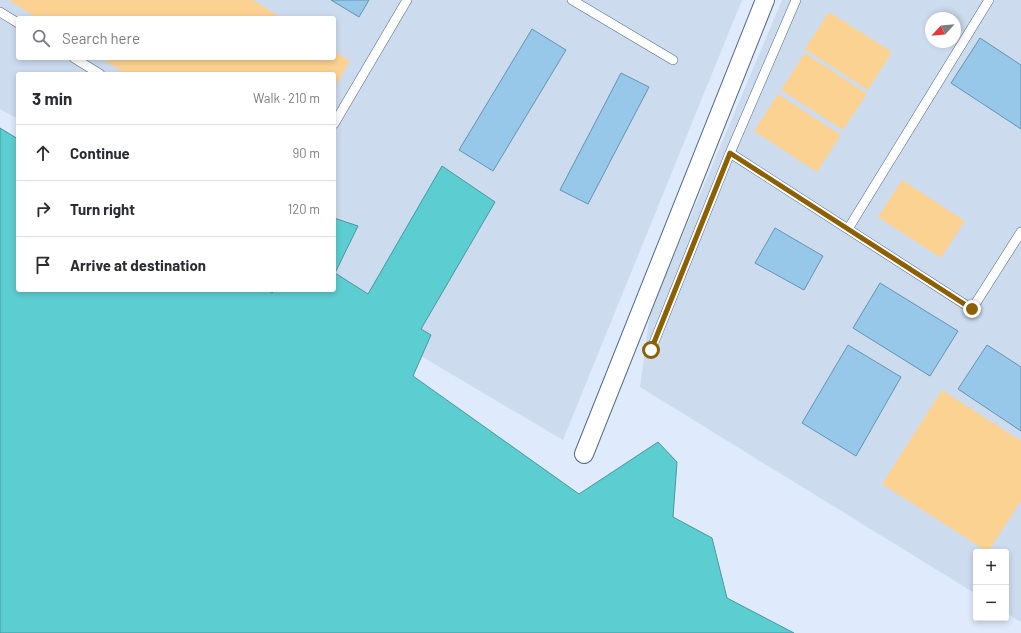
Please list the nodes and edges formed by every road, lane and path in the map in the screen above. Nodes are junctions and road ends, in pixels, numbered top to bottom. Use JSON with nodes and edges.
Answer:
{"nodes":[{"id":1,"x":407,"y":0,"type":"edge"},
{"id":2,"x":572,"y":0,"type":"edge"},
{"id":3,"x":765,"y":0,"type":"edge"},
{"id":4,"x":796,"y":0,"type":"edge"},
{"id":5,"x":989,"y":0,"type":"edge"},
{"id":6,"x":0,"y":12,"type":"edge"},
{"id":7,"x":16,"y":22,"type":"edge"},
{"id":8,"x":77,"y":60,"type":"edge"},
{"id":9,"x":674,"y":60,"type":"dead end"},
{"id":10,"x":97,"y":72,"type":"edge"},
{"id":11,"x":336,"y":121,"type":"edge"},
{"id":12,"x":730,"y":153,"type":"junction"},
{"id":13,"x":848,"y":229,"type":"junction"},
{"id":14,"x":1021,"y":232,"type":"edge"},
{"id":15,"x":651,"y":350,"type":"dead end"},
{"id":16,"x":584,"y":454,"type":"dead end"}],
"edges":[{"from":1,"to":11,"type":"lane"},
{"from":2,"to":9,"type":"lane"},
{"from":3,"to":16,"type":"street"},
{"from":4,"to":12,"type":"lane"},
{"from":5,"to":13,"type":"lane"},
{"from":6,"to":7,"type":"lane"},
{"from":8,"to":10,"type":"lane"},
{"from":12,"to":13,"type":"lane"},
{"from":12,"to":15,"type":"lane"},
{"from":13,"to":14,"type":"lane"}]}
